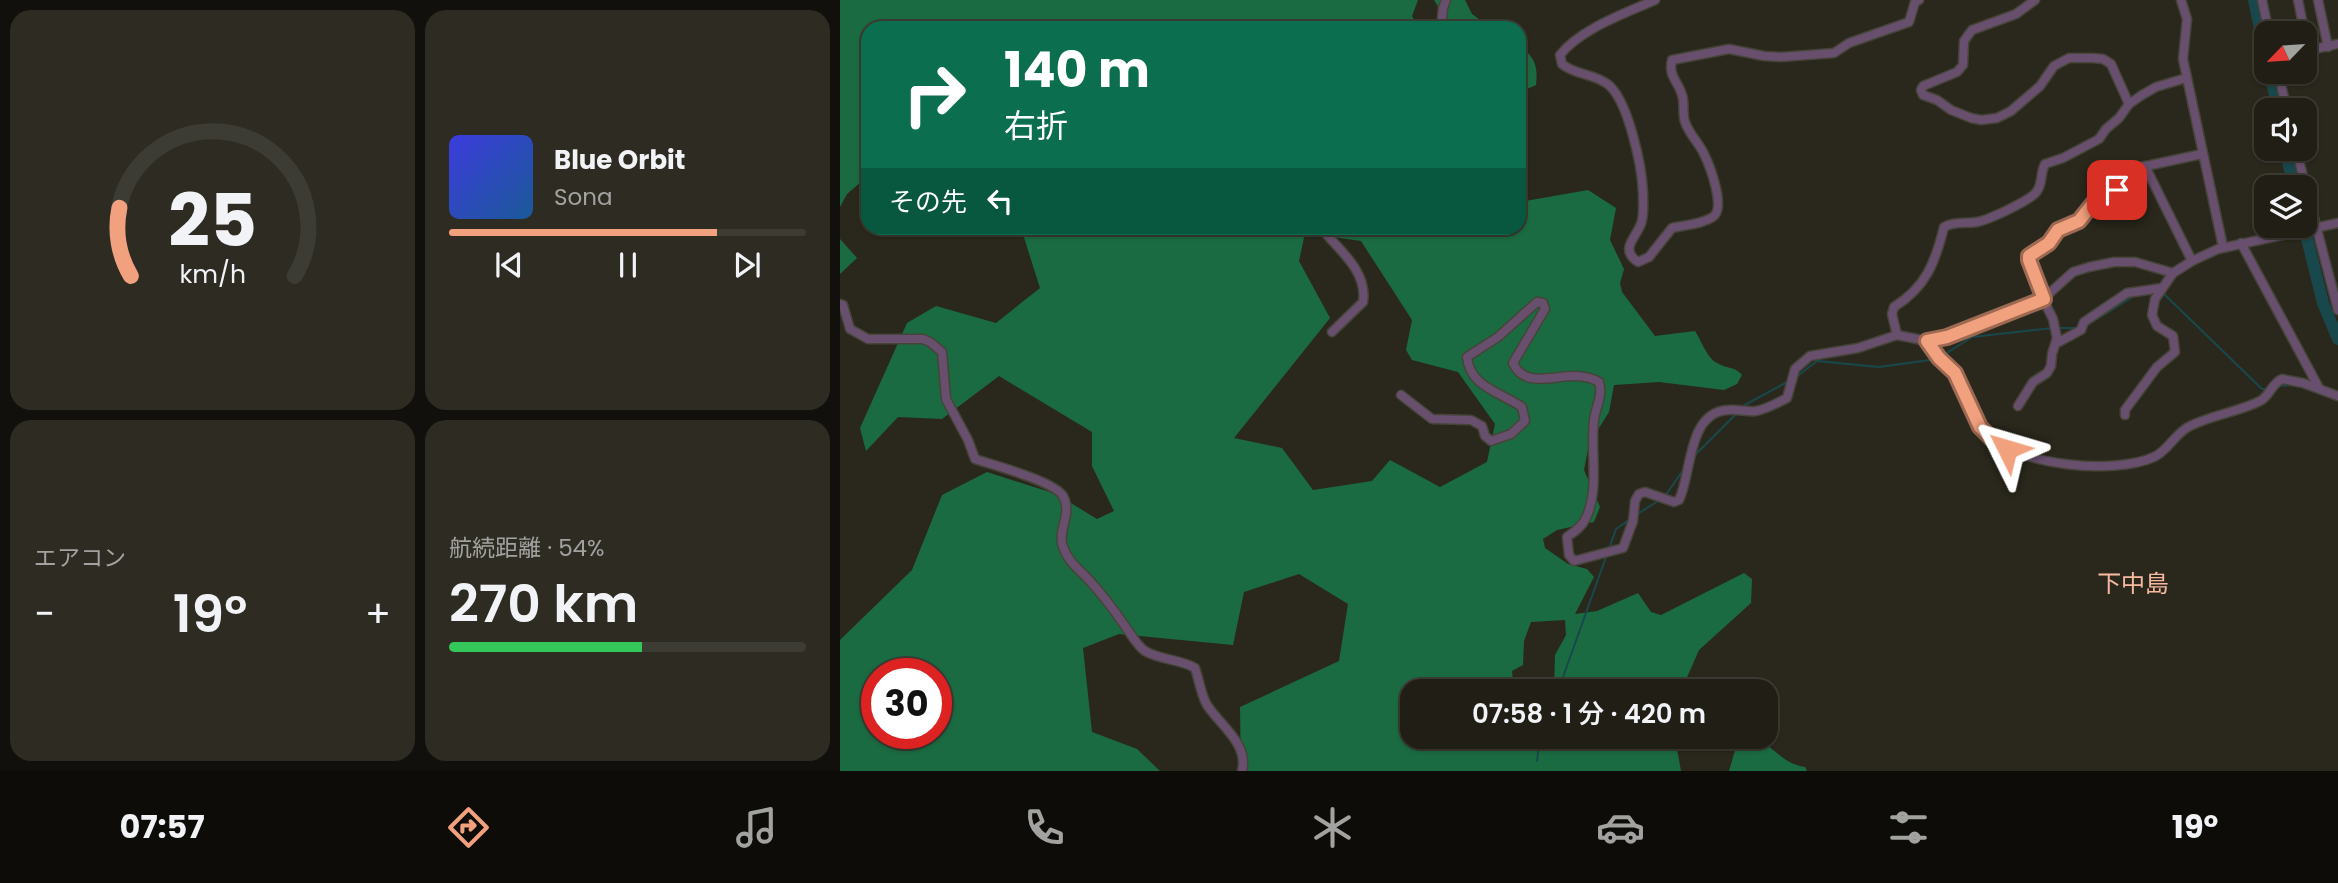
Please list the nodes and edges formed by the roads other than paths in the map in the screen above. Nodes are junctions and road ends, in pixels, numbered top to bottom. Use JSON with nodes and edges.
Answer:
{"nodes":[{"id":1,"x":1446,"y":0,"type":"edge"},
{"id":2,"x":1655,"y":0,"type":"edge"},
{"id":3,"x":1919,"y":0,"type":"edge"},
{"id":4,"x":2035,"y":0,"type":"edge"},
{"id":5,"x":2181,"y":0,"type":"edge"},
{"id":6,"x":2262,"y":0,"type":"edge"},
{"id":7,"x":2298,"y":0,"type":"edge"},
{"id":8,"x":2318,"y":0,"type":"edge"},
{"id":9,"x":1442,"y":21,"type":"edge"},
{"id":10,"x":2266,"y":21,"type":"edge"},
{"id":11,"x":2302,"y":21,"type":"edge"},
{"id":12,"x":2338,"y":44,"type":"edge"},
{"id":13,"x":2328,"y":47,"type":"junction"},
{"id":14,"x":2317,"y":49,"type":"edge"},
{"id":15,"x":2186,"y":78,"type":"junction"},
{"id":16,"x":2129,"y":104,"type":"junction"},
{"id":17,"x":2202,"y":154,"type":"junction"},
{"id":18,"x":2145,"y":166,"type":"junction"},
{"id":19,"x":2338,"y":223,"type":"edge"},
{"id":20,"x":2317,"y":228,"type":"edge"},
{"id":21,"x":2317,"y":232,"type":"edge"},
{"id":22,"x":1327,"y":235,"type":"edge"},
{"id":23,"x":2266,"y":238,"type":"edge"},
{"id":24,"x":2241,"y":243,"type":"junction"},
{"id":25,"x":2223,"y":247,"type":"junction"},
{"id":26,"x":2192,"y":261,"type":"junction"},
{"id":27,"x":2174,"y":273,"type":"junction"},
{"id":28,"x":2162,"y":288,"type":"junction"},
{"id":29,"x":2044,"y":299,"type":"junction"},
{"id":30,"x":840,"y":304,"type":"edge"},
{"id":31,"x":2338,"y":310,"type":"edge"},
{"id":32,"x":1332,"y":332,"type":"dead end"},
{"id":33,"x":1897,"y":335,"type":"junction"},
{"id":34,"x":1927,"y":341,"type":"junction"},
{"id":35,"x":2057,"y":343,"type":"junction"},
{"id":36,"x":2319,"y":388,"type":"junction"},
{"id":37,"x":1401,"y":395,"type":"dead end"},
{"id":38,"x":2338,"y":396,"type":"edge"},
{"id":39,"x":2018,"y":406,"type":"dead end"},
{"id":40,"x":2126,"y":415,"type":"dead end"},
{"id":41,"x":1242,"y":771,"type":"edge"}],
"edges":[{"from":1,"to":9,"type":"street"},
{"from":2,"to":3,"type":"street"},
{"from":4,"to":16,"type":"street"},
{"from":5,"to":15,"type":"street"},
{"from":6,"to":10,"type":"street"},
{"from":7,"to":11,"type":"street"},
{"from":8,"to":13,"type":"street"},
{"from":12,"to":13,"type":"street"},
{"from":13,"to":14,"type":"street"},
{"from":15,"to":16,"type":"street"},
{"from":15,"to":17,"type":"street"},
{"from":16,"to":33,"type":"street"},
{"from":17,"to":18,"type":"street"},
{"from":17,"to":25,"type":"street"},
{"from":18,"to":26,"type":"street"},
{"from":18,"to":29,"type":"street"},
{"from":19,"to":20,"type":"street"},
{"from":21,"to":31,"type":"street"},
{"from":22,"to":32,"type":"street"},
{"from":23,"to":24,"type":"street"},
{"from":24,"to":25,"type":"street"},
{"from":24,"to":36,"type":"street"},
{"from":25,"to":26,"type":"street"},
{"from":26,"to":27,"type":"street"},
{"from":27,"to":28,"type":"street"},
{"from":27,"to":29,"type":"street"},
{"from":28,"to":35,"type":"street"},
{"from":28,"to":40,"type":"street"},
{"from":29,"to":34,"type":"street"},
{"from":29,"to":35,"type":"street"},
{"from":30,"to":41,"type":"street"},
{"from":33,"to":34,"type":"street"},
{"from":33,"to":37,"type":"street"},
{"from":34,"to":36,"type":"street"},
{"from":35,"to":39,"type":"street"},
{"from":36,"to":38,"type":"street"}]}
